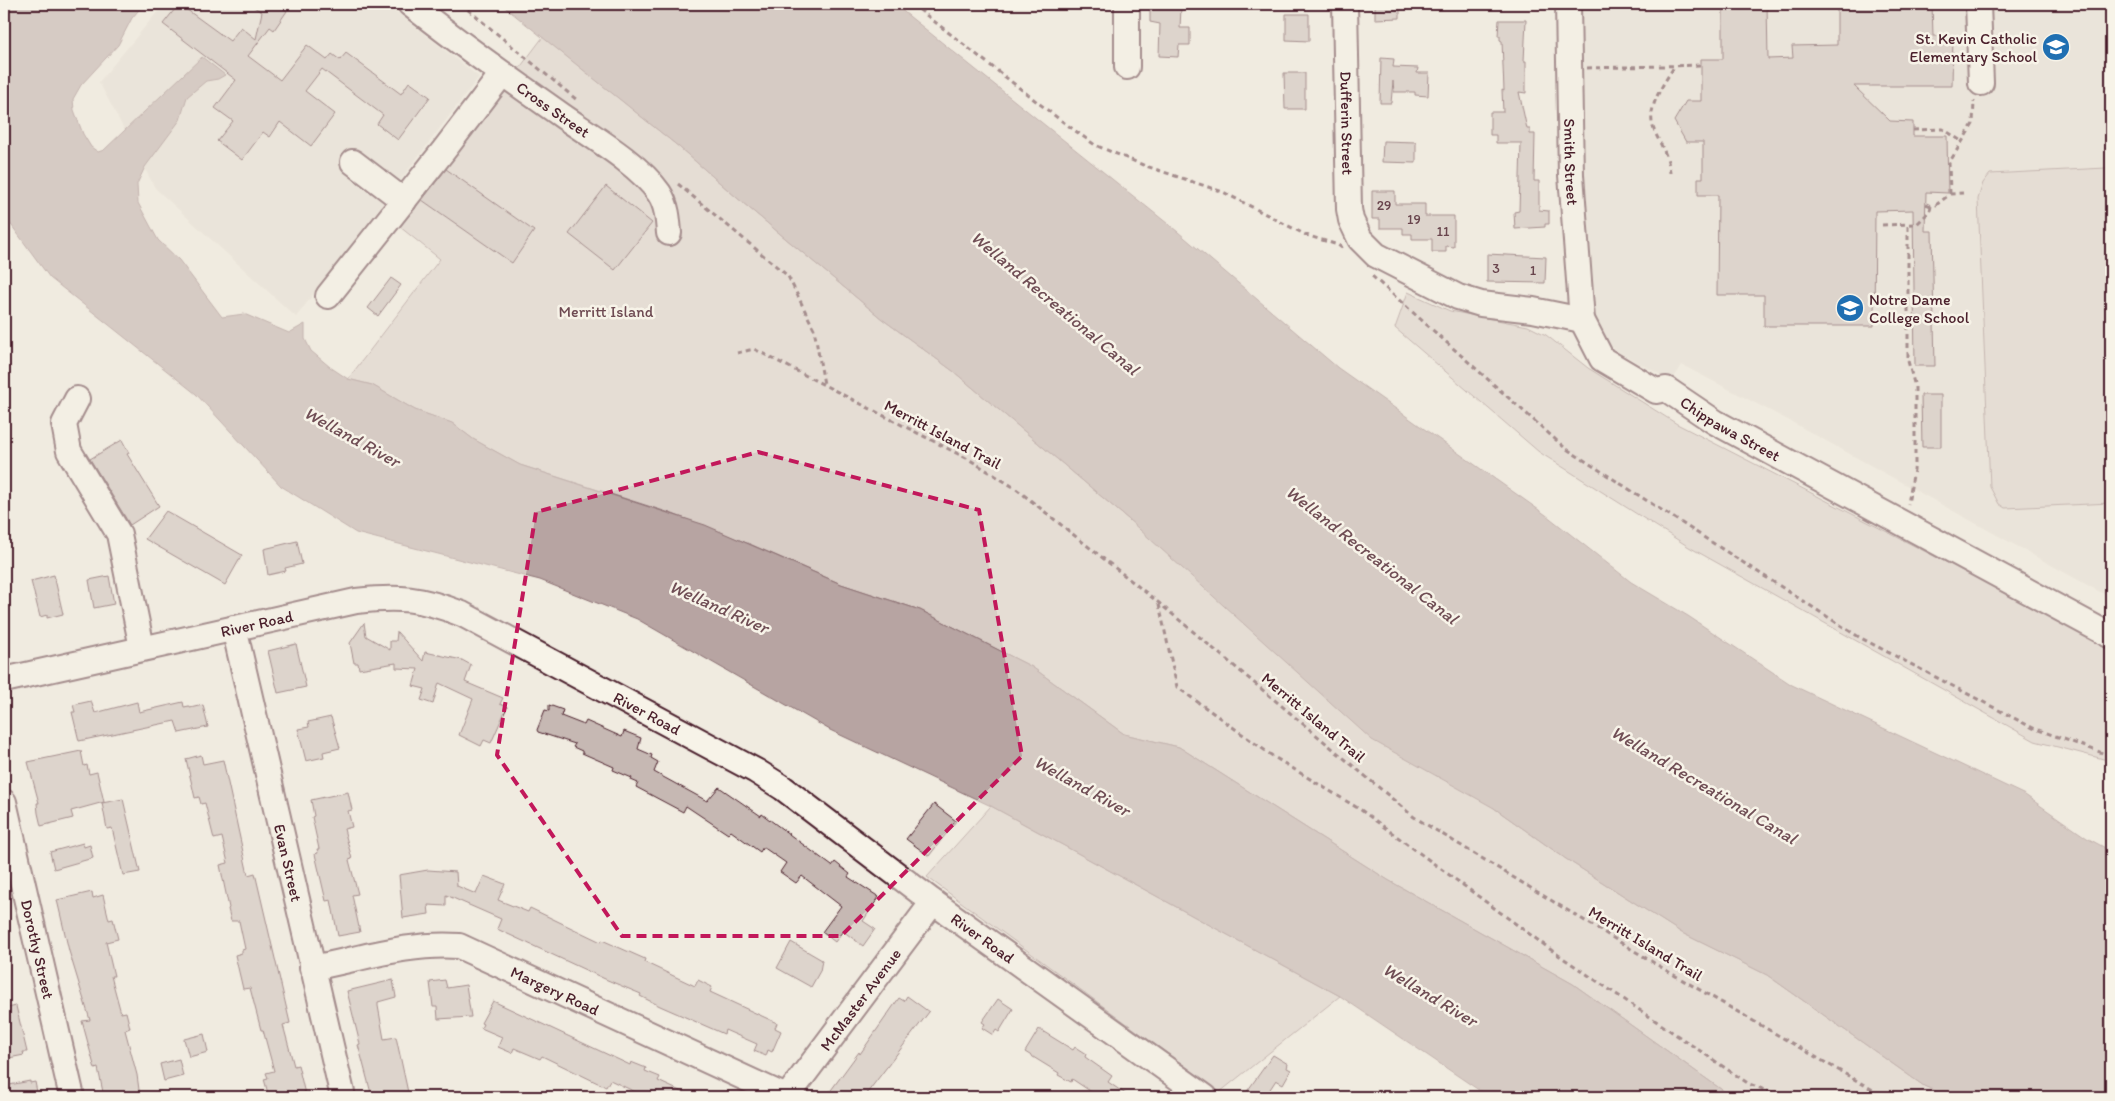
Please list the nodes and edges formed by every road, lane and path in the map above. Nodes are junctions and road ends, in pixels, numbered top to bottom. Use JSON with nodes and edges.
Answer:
{"nodes":[{"id":1,"x":410,"y":4,"type":"edge"},
{"id":2,"x":912,"y":4,"type":"edge"},
{"id":3,"x":1127,"y":4,"type":"edge"},
{"id":4,"x":1345,"y":4,"type":"edge"},
{"id":5,"x":1568,"y":4,"type":"edge"},
{"id":6,"x":1978,"y":4,"type":"edge"},
{"id":7,"x":1701,"y":65,"type":"dead end"},
{"id":8,"x":1674,"y":66,"type":"junction"},
{"id":9,"x":1128,"y":67,"type":"dead end"},
{"id":10,"x":1569,"y":68,"type":"junction"},
{"id":11,"x":502,"y":74,"type":"junction"},
{"id":12,"x":1981,"y":83,"type":"joint"},
{"id":13,"x":1913,"y":130,"type":"dead end"},
{"id":14,"x":1963,"y":142,"type":"junction"},
{"id":15,"x":354,"y":162,"type":"dead end"},
{"id":16,"x":1670,"y":173,"type":"dead end"},
{"id":17,"x":1963,"y":193,"type":"dead end"},
{"id":18,"x":1950,"y":194,"type":"junction"},
{"id":19,"x":404,"y":200,"type":"junction"},
{"id":20,"x":1926,"y":204,"type":"dead end"},
{"id":21,"x":1931,"y":206,"type":"junction"},
{"id":22,"x":1882,"y":225,"type":"dead end"},
{"id":23,"x":1908,"y":226,"type":"junction"},
{"id":24,"x":668,"y":233,"type":"dead end"},
{"id":25,"x":1353,"y":245,"type":"junction"},
{"id":26,"x":1370,"y":275,"type":"dead end"},
{"id":27,"x":328,"y":296,"type":"dead end"},
{"id":28,"x":1582,"y":320,"type":"junction"},
{"id":29,"x":737,"y":353,"type":"dead end"},
{"id":30,"x":77,"y":399,"type":"dead end"},
{"id":31,"x":1904,"y":524,"type":"junction"},
{"id":32,"x":1159,"y":603,"type":"junction"},
{"id":33,"x":234,"y":628,"type":"junction"},
{"id":34,"x":2111,"y":636,"type":"edge"},
{"id":35,"x":142,"y":648,"type":"junction"},
{"id":36,"x":4,"y":680,"type":"edge"},
{"id":37,"x":2111,"y":756,"type":"edge"},
{"id":38,"x":4,"y":802,"type":"edge"},
{"id":39,"x":933,"y":902,"type":"junction"},
{"id":40,"x":312,"y":968,"type":"junction"},
{"id":41,"x":72,"y":1097,"type":"edge"},
{"id":42,"x":343,"y":1097,"type":"edge"},
{"id":43,"x":787,"y":1097,"type":"edge"},
{"id":44,"x":1205,"y":1097,"type":"edge"},
{"id":45,"x":1785,"y":1097,"type":"edge"},
{"id":46,"x":1885,"y":1097,"type":"edge"}],
"edges":[{"from":1,"to":11,"type":"street","name":"Cross Street"},
{"from":2,"to":25,"type":"path"},
{"from":3,"to":9,"type":"street"},
{"from":4,"to":25,"type":"street","name":"Dufferin Street"},
{"from":5,"to":10,"type":"street","name":"Smith Street"},
{"from":6,"to":12,"type":"street"},
{"from":7,"to":8,"type":"path"},
{"from":8,"to":10,"type":"path"},
{"from":8,"to":16,"type":"path"},
{"from":10,"to":28,"type":"street","name":"Smith Street"},
{"from":11,"to":19,"type":"street"},
{"from":11,"to":24,"type":"street","name":"Cross Street"},
{"from":12,"to":14,"type":"path"},
{"from":13,"to":14,"type":"path"},
{"from":14,"to":18,"type":"path"},
{"from":15,"to":19,"type":"street"},
{"from":17,"to":18,"type":"path"},
{"from":18,"to":21,"type":"path"},
{"from":19,"to":27,"type":"street"},
{"from":20,"to":21,"type":"path"},
{"from":21,"to":23,"type":"path"},
{"from":22,"to":23,"type":"path"},
{"from":23,"to":31,"type":"path"},
{"from":25,"to":28,"type":"street"},
{"from":26,"to":37,"type":"path"},
{"from":28,"to":31,"type":"street","name":"Chippawa Street"},
{"from":29,"to":32,"type":"path","name":"Merritt Island Trail"},
{"from":30,"to":35,"type":"street"},
{"from":31,"to":34,"type":"street","name":"Chippawa Street"},
{"from":32,"to":45,"type":"path"},
{"from":32,"to":46,"type":"path","name":"Merritt Island Trail"},
{"from":33,"to":35,"type":"street","name":"River Road"},
{"from":33,"to":39,"type":"street","name":"River Road"},
{"from":33,"to":40,"type":"street","name":"Evan Street"},
{"from":35,"to":36,"type":"street","name":"River Road"},
{"from":38,"to":41,"type":"street","name":"Dorothy Street"},
{"from":39,"to":43,"type":"street","name":"McMaster Avenue"},
{"from":39,"to":44,"type":"street","name":"River Road"},
{"from":40,"to":42,"type":"street","name":"Evan Street"},
{"from":40,"to":43,"type":"street","name":"Margery Road"}]}
